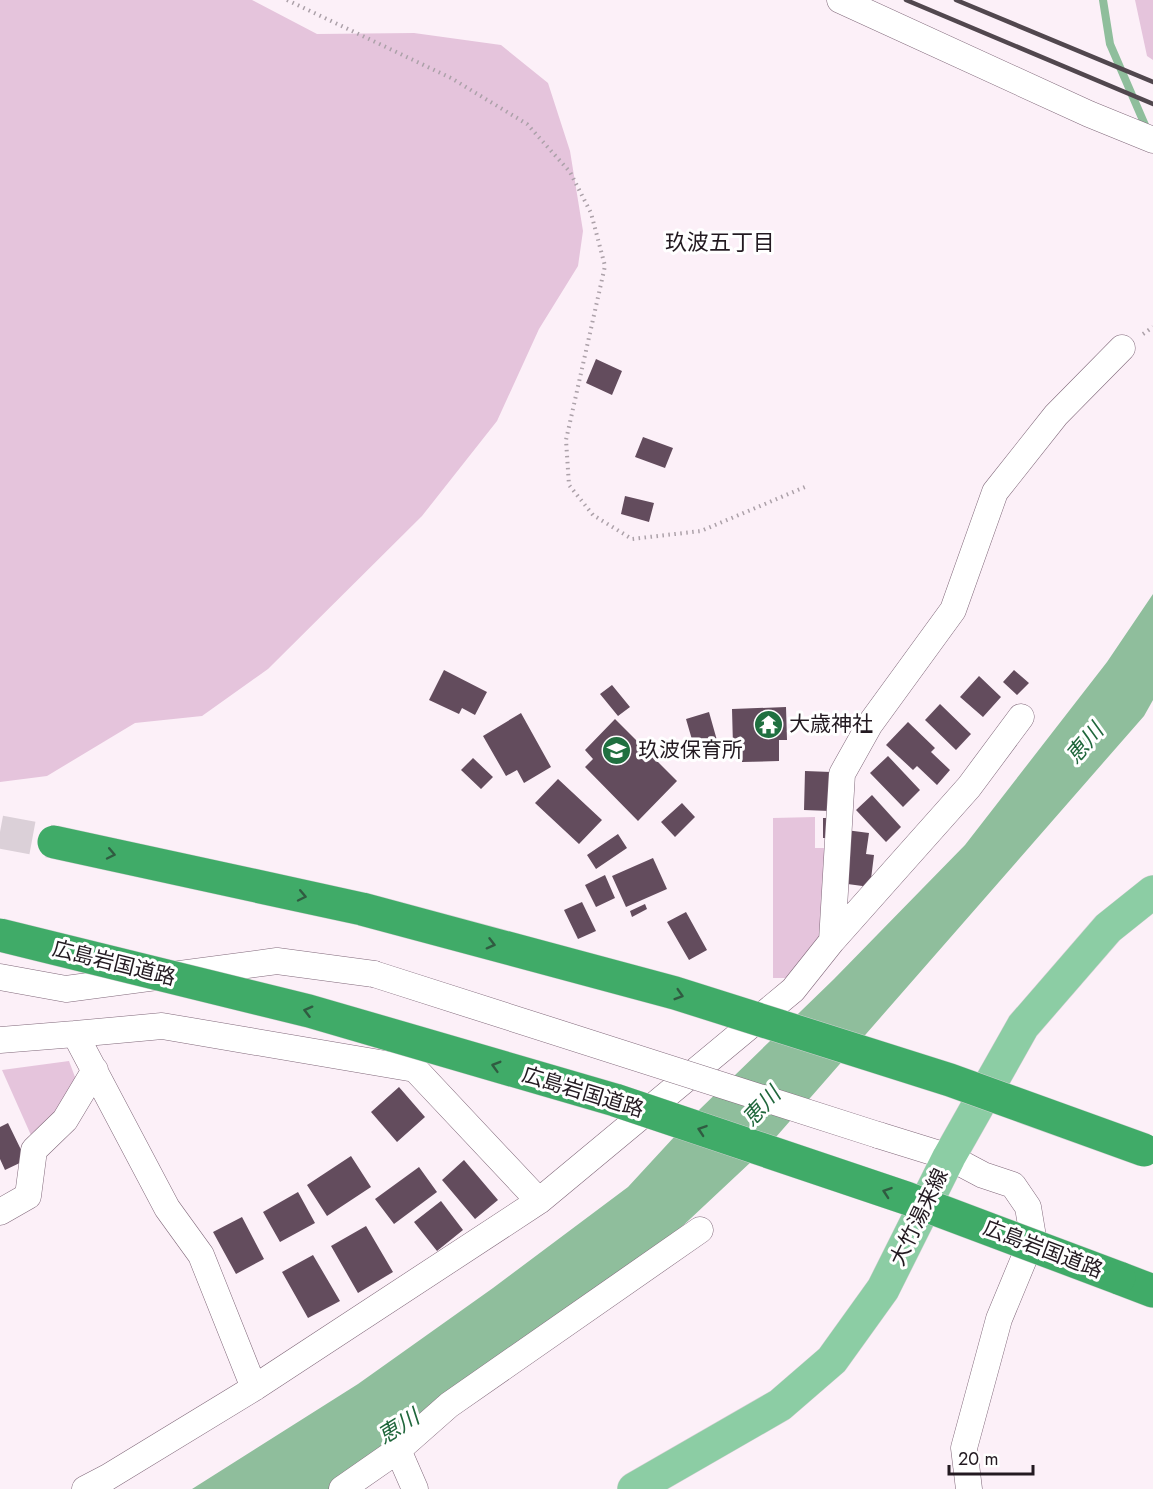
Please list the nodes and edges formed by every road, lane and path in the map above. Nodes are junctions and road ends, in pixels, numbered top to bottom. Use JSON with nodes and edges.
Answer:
{"nodes":[{"id":1,"x":287,"y":0,"type":"edge"},
{"id":2,"x":840,"y":0,"type":"edge"},
{"id":3,"x":1153,"y":140,"type":"edge"},
{"id":4,"x":1122,"y":348,"type":"dead end"},
{"id":5,"x":805,"y":487,"type":"dead end"},
{"id":6,"x":1021,"y":717,"type":"dead end"},
{"id":7,"x":54,"y":842,"type":"tunnel mouth"},
{"id":8,"x":1153,"y":892,"type":"edge"},
{"id":9,"x":0,"y":935,"type":"edge"},
{"id":10,"x":832,"y":941,"type":"junction"},
{"id":11,"x":0,"y":976,"type":"edge"},
{"id":12,"x":75,"y":1034,"type":"junction"},
{"id":13,"x":0,"y":1040,"type":"edge"},
{"id":14,"x":95,"y":1070,"type":"junction"},
{"id":15,"x":1148,"y":1152,"type":"edge"},
{"id":16,"x":949,"y":1157,"type":"junction"},
{"id":17,"x":539,"y":1201,"type":"junction"},
{"id":18,"x":0,"y":1212,"type":"edge"},
{"id":19,"x":700,"y":1230,"type":"dead end"},
{"id":20,"x":1153,"y":1291,"type":"edge"},
{"id":21,"x":254,"y":1388,"type":"junction"},
{"id":22,"x":398,"y":1450,"type":"junction"},
{"id":23,"x":85,"y":1489,"type":"edge"},
{"id":24,"x":342,"y":1489,"type":"edge"},
{"id":25,"x":415,"y":1489,"type":"edge"},
{"id":26,"x":634,"y":1489,"type":"edge"},
{"id":27,"x":969,"y":1489,"type":"edge"}],
"edges":[{"from":1,"to":5,"type":"path"},
{"from":2,"to":3,"type":"street"},
{"from":4,"to":10,"type":"street"},
{"from":6,"to":10,"type":"street"},
{"from":7,"to":15,"type":"highway","one_way":true,"bridge":true},
{"from":8,"to":16,"type":"main road","name":"大竹湯来線"},
{"from":20,"to":9,"type":"highway","name":"広島岩国道路","one_way":true,"bridge":true},
{"from":10,"to":17,"type":"street"},
{"from":11,"to":16,"type":"street","bridge":true},
{"from":12,"to":13,"type":"street"},
{"from":12,"to":14,"type":"street"},
{"from":12,"to":17,"type":"street"},
{"from":14,"to":18,"type":"street"},
{"from":14,"to":21,"type":"street"},
{"from":16,"to":26,"type":"main road","name":"大竹湯来線"},
{"from":16,"to":27,"type":"street"},
{"from":17,"to":21,"type":"street"},
{"from":19,"to":22,"type":"street"},
{"from":21,"to":23,"type":"street"},
{"from":22,"to":24,"type":"street"},
{"from":22,"to":25,"type":"street"}]}
